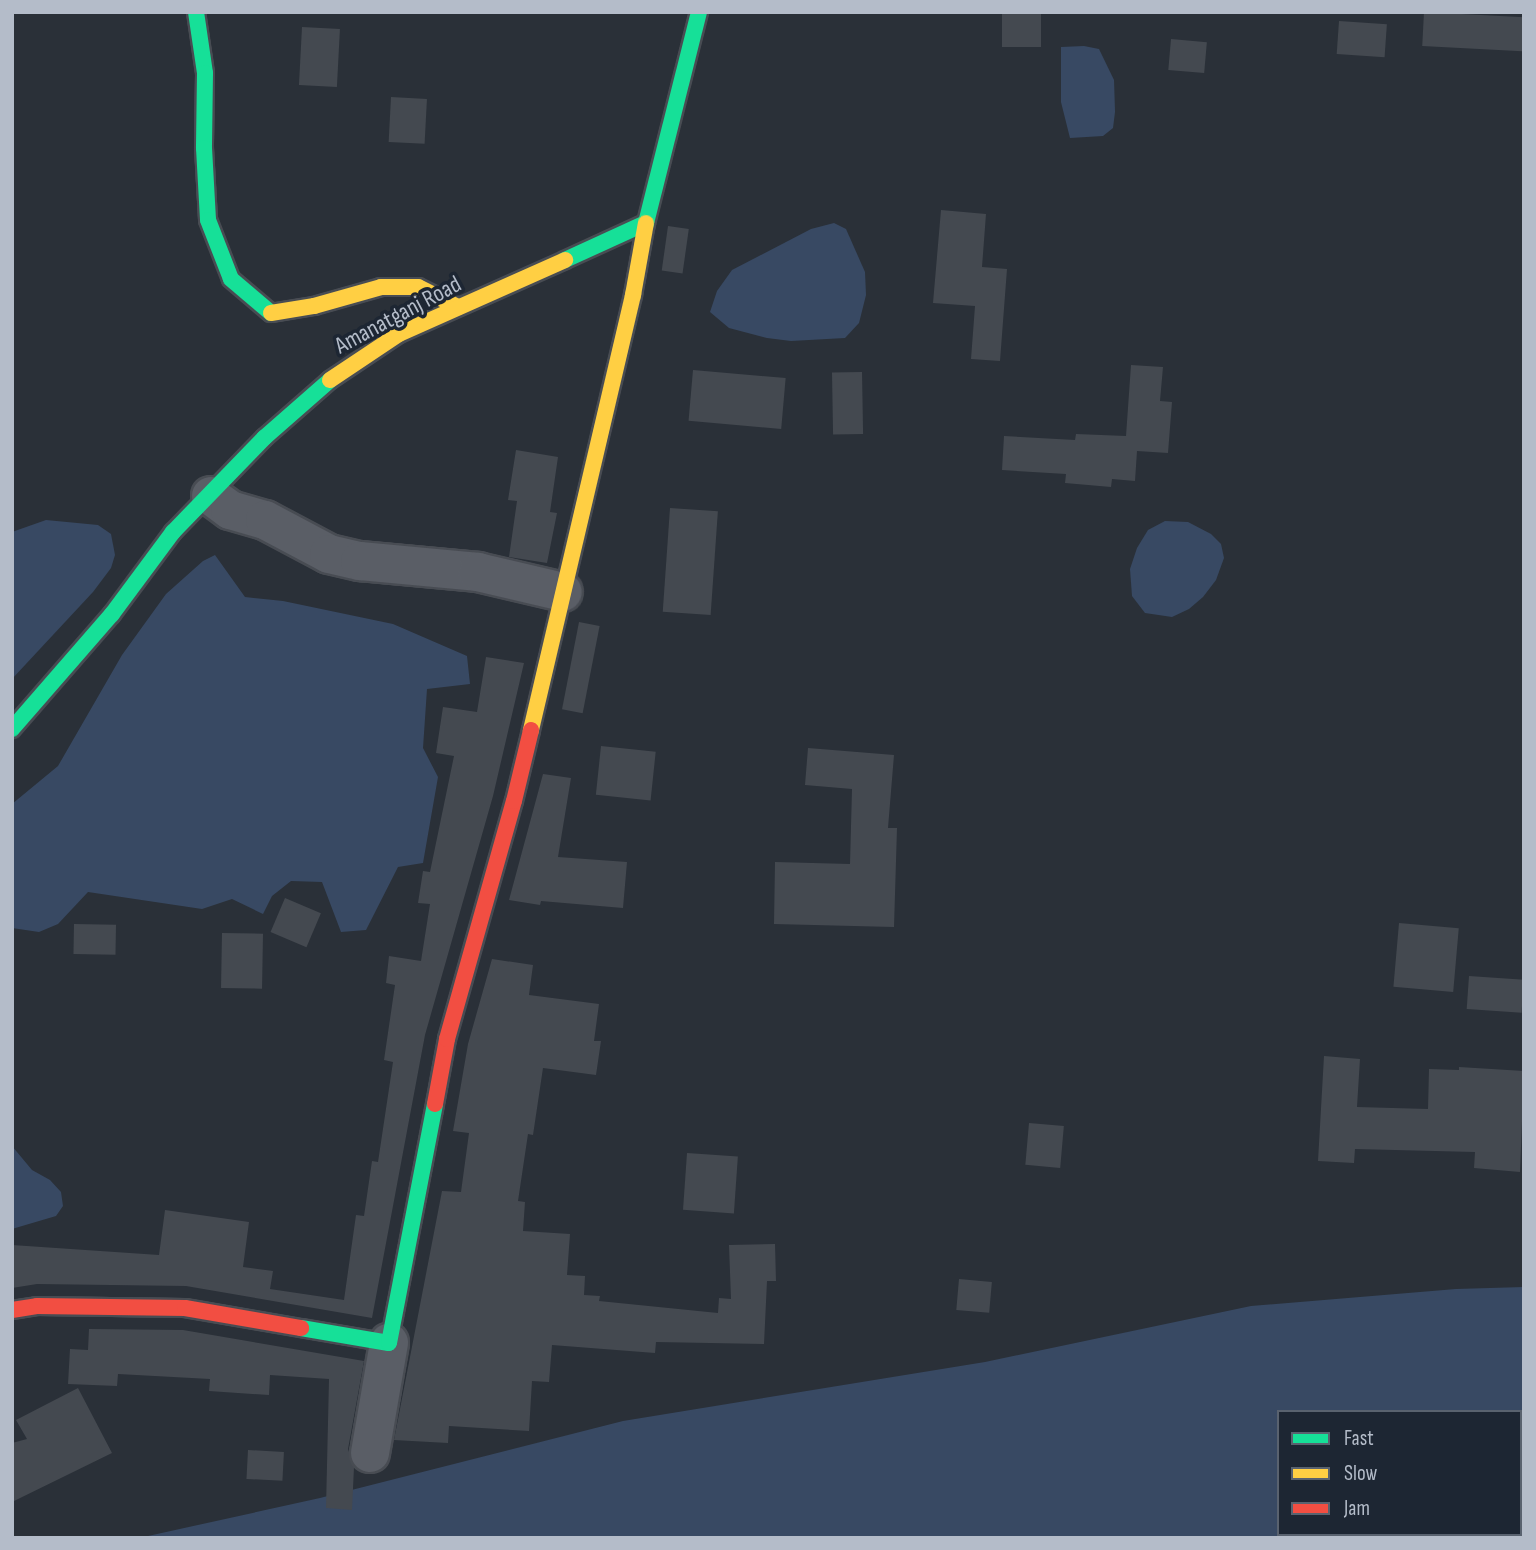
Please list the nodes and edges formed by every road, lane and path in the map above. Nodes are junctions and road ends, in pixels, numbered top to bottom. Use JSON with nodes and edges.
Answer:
{"nodes":[{"id":1,"x":195,"y":12,"type":"edge"},
{"id":2,"x":699,"y":12,"type":"edge"},
{"id":3,"x":646,"y":223,"type":"junction"},
{"id":4,"x":458,"y":307,"type":"junction"},
{"id":5,"x":211,"y":496,"type":"junction"},
{"id":6,"x":563,"y":592,"type":"junction"},
{"id":7,"x":12,"y":729,"type":"edge"},
{"id":8,"x":12,"y":1310,"type":"edge"},
{"id":9,"x":389,"y":1343,"type":"junction"},
{"id":10,"x":370,"y":1453,"type":"dead end"}],
"edges":[{"from":1,"to":4,"type":"street"},
{"from":2,"to":3,"type":"street"},
{"from":3,"to":4,"type":"street","name":"Amanatganj Road"},
{"from":3,"to":6,"type":"street"},
{"from":4,"to":5,"type":"street","name":"Amanatganj Road"},
{"from":5,"to":6,"type":"street"},
{"from":5,"to":7,"type":"street","name":"Amanatganj Road"},
{"from":6,"to":9,"type":"street"},
{"from":8,"to":9,"type":"street"},
{"from":9,"to":10,"type":"street"}]}
